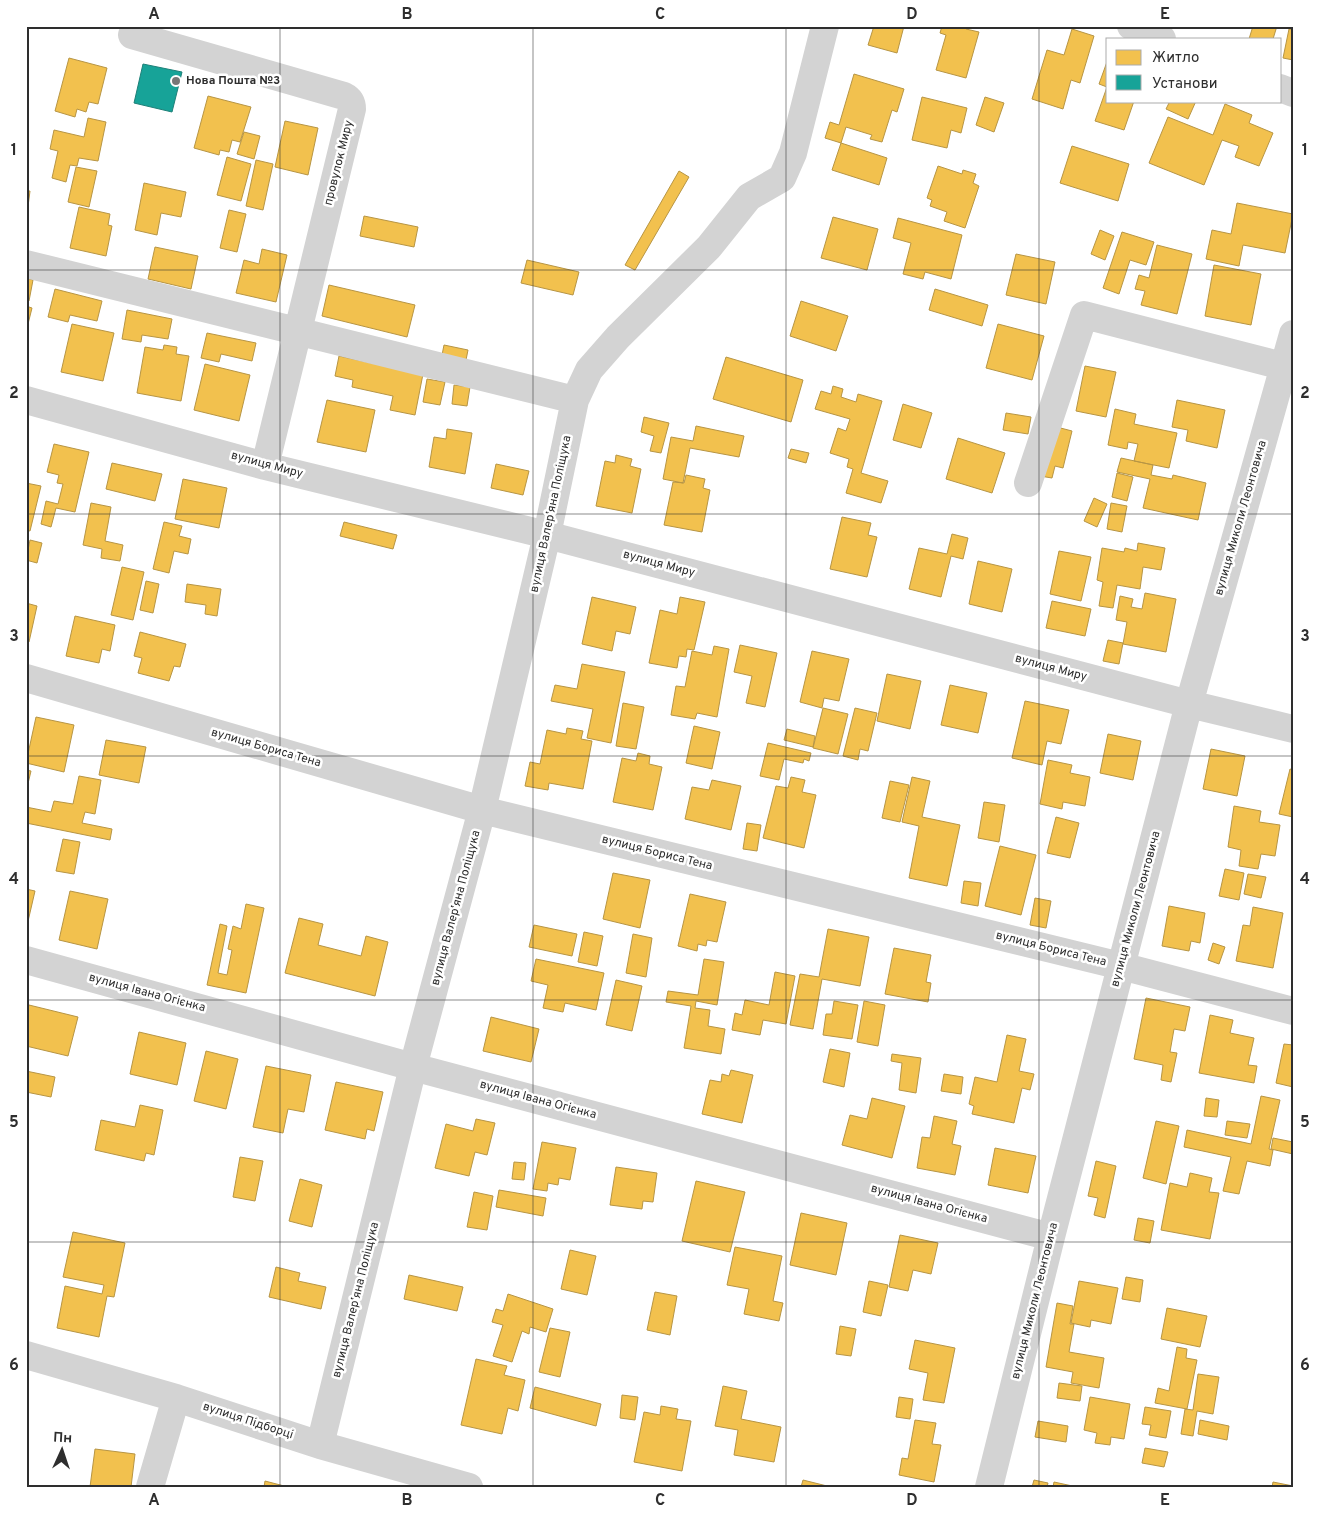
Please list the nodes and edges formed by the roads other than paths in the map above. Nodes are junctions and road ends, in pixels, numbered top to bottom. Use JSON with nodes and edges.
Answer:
{"nodes":[{"id":1,"x":825,"y":26,"type":"edge"},
{"id":2,"x":1132,"y":26,"type":"edge"},
{"id":3,"x":132,"y":35,"type":"dead end"},
{"id":4,"x":1160,"y":38,"type":"edge"},
{"id":5,"x":26,"y":264,"type":"edge"},
{"id":6,"x":298,"y":332,"type":"junction"},
{"id":7,"x":1293,"y":334,"type":"edge"},
{"id":8,"x":1283,"y":366,"type":"junction"},
{"id":9,"x":26,"y":400,"type":"edge"},
{"id":10,"x":575,"y":400,"type":"junction"},
{"id":11,"x":265,"y":466,"type":"junction"},
{"id":12,"x":1028,"y":483,"type":"dead end"},
{"id":13,"x":547,"y":535,"type":"junction"},
{"id":14,"x":26,"y":678,"type":"edge"},
{"id":15,"x":1189,"y":704,"type":"junction"},
{"id":16,"x":1293,"y":729,"type":"edge"},
{"id":17,"x":482,"y":810,"type":"junction"},
{"id":18,"x":26,"y":960,"type":"edge"},
{"id":19,"x":1122,"y":966,"type":"junction"},
{"id":20,"x":1293,"y":1011,"type":"edge"},
{"id":21,"x":414,"y":1067,"type":"junction"},
{"id":22,"x":1050,"y":1236,"type":"junction"},
{"id":23,"x":26,"y":1355,"type":"edge"},
{"id":24,"x":176,"y":1398,"type":"junction"},
{"id":25,"x":320,"y":1445,"type":"junction"},
{"id":26,"x":150,"y":1487,"type":"edge"},
{"id":27,"x":469,"y":1487,"type":"edge"},
{"id":28,"x":989,"y":1487,"type":"edge"}],
"edges":[{"from":1,"to":10,"type":"street","name":"вулиця Валерʼяна Поліщука"},
{"from":2,"to":4,"type":"street"},
{"from":3,"to":6,"type":"street","name":"провулок Миру"},
{"from":5,"to":6,"type":"street"},
{"from":6,"to":10,"type":"street"},
{"from":6,"to":11,"type":"street","name":"провулок Миру"},
{"from":7,"to":8,"type":"street","name":"вулиця Миколи Леонтовича"},
{"from":8,"to":12,"type":"street"},
{"from":8,"to":15,"type":"street","name":"вулиця Миколи Леонтовича"},
{"from":9,"to":11,"type":"street","name":"вулиця Миру"},
{"from":10,"to":13,"type":"street","name":"вулиця Валерʼяна Поліщука"},
{"from":11,"to":13,"type":"street","name":"вулиця Миру"},
{"from":13,"to":15,"type":"street","name":"вулиця Миру"},
{"from":13,"to":17,"type":"street","name":"вулиця Валерʼяна Поліщука"},
{"from":14,"to":17,"type":"street","name":"вулиця Бориса Тена"},
{"from":15,"to":16,"type":"street","name":"вулиця Миру"},
{"from":15,"to":19,"type":"street","name":"вулиця Миколи Леонтовича"},
{"from":17,"to":19,"type":"street","name":"вулиця Бориса Тена"},
{"from":17,"to":21,"type":"street","name":"вулиця Валерʼяна Поліщука"},
{"from":18,"to":21,"type":"street","name":"вулиця Івана Огієнка"},
{"from":19,"to":20,"type":"street","name":"вулиця Бориса Тена"},
{"from":19,"to":22,"type":"street","name":"вулиця Миколи Леонтовича"},
{"from":21,"to":22,"type":"street","name":"вулиця Івана Огієнка"},
{"from":21,"to":25,"type":"street","name":"вулиця Валерʼяна Поліщука"},
{"from":22,"to":28,"type":"street","name":"вулиця Миколи Леонтовича"},
{"from":23,"to":24,"type":"street","name":"вулиця Підборці"},
{"from":24,"to":25,"type":"street","name":"вулиця Підборці"},
{"from":24,"to":26,"type":"street"},
{"from":25,"to":27,"type":"street","name":"вулиця Підборці"}]}
